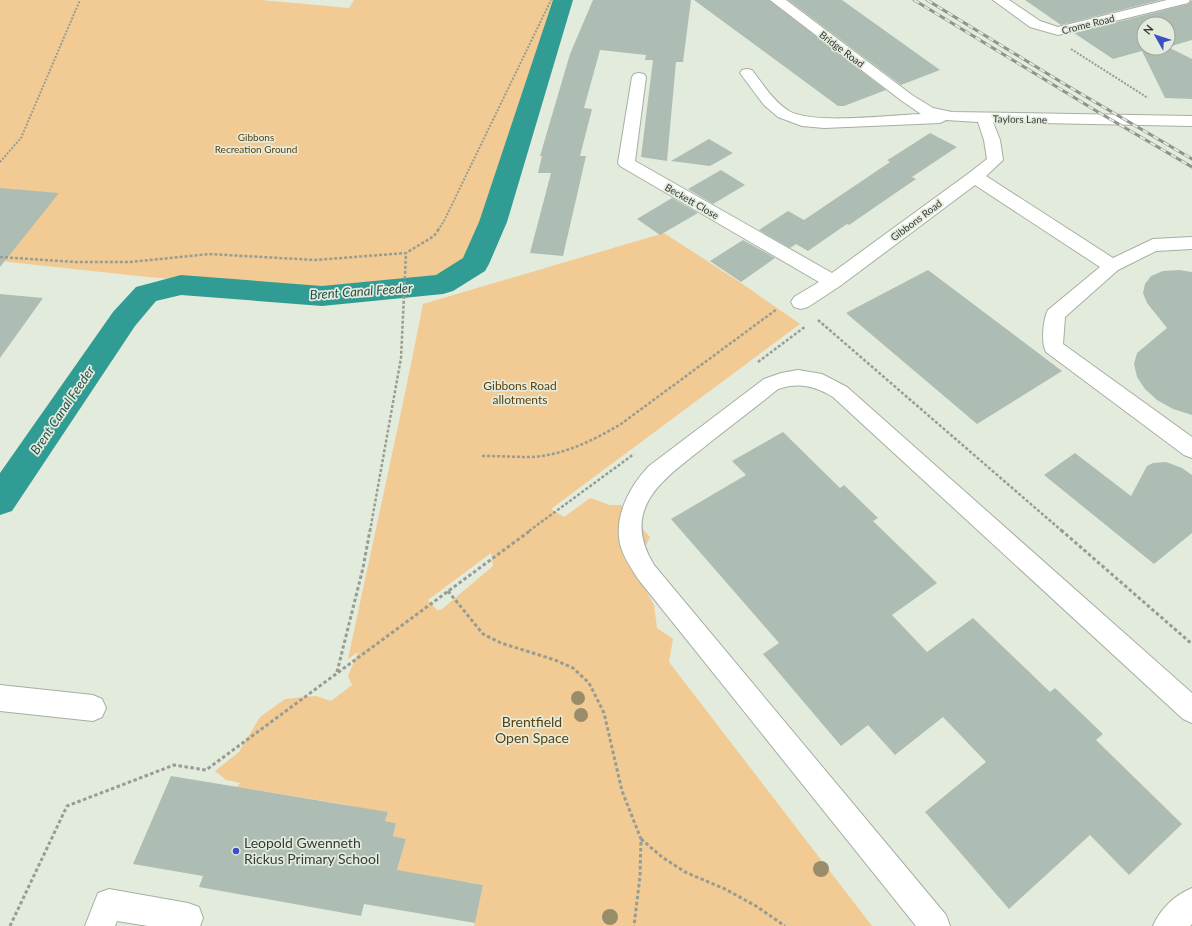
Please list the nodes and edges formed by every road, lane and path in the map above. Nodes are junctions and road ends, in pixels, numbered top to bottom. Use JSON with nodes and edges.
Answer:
{"nodes":[{"id":1,"x":80,"y":0,"type":"edge"},
{"id":2,"x":551,"y":0,"type":"edge"},
{"id":3,"x":778,"y":0,"type":"edge"},
{"id":4,"x":1000,"y":0,"type":"edge"},
{"id":5,"x":1183,"y":0,"type":"edge"},
{"id":6,"x":747,"y":73,"type":"dead end"},
{"id":7,"x":638,"y":77,"type":"dead end"},
{"id":8,"x":907,"y":98,"type":"joint"},
{"id":9,"x":952,"y":117,"type":"junction"},
{"id":10,"x":984,"y":118,"type":"junction"},
{"id":11,"x":1192,"y":121,"type":"edge"},
{"id":12,"x":0,"y":162,"type":"edge"},
{"id":13,"x":975,"y":177,"type":"junction"},
{"id":14,"x":1192,"y":244,"type":"edge"},
{"id":15,"x":406,"y":253,"type":"junction"},
{"id":16,"x":0,"y":257,"type":"edge"},
{"id":17,"x":1112,"y":266,"type":"junction"},
{"id":18,"x":833,"y":282,"type":"junction"},
{"id":19,"x":801,"y":302,"type":"junction"},
{"id":20,"x":757,"y":363,"type":"dead end"},
{"id":21,"x":1192,"y":449,"type":"edge"},
{"id":22,"x":636,"y":453,"type":"dead end"},
{"id":23,"x":482,"y":456,"type":"dead end"},
{"id":24,"x":448,"y":591,"type":"junction"},
{"id":25,"x":1192,"y":644,"type":"edge"},
{"id":26,"x":337,"y":673,"type":"junction"},
{"id":27,"x":0,"y":698,"type":"edge"},
{"id":28,"x":93,"y":708,"type":"dead end"},
{"id":29,"x":1192,"y":710,"type":"edge"},
{"id":30,"x":641,"y":839,"type":"junction"},
{"id":31,"x":1192,"y":903,"type":"edge"},
{"id":32,"x":188,"y":918,"type":"dead end"},
{"id":33,"x":10,"y":926,"type":"edge"},
{"id":34,"x":100,"y":926,"type":"edge"},
{"id":35,"x":634,"y":926,"type":"edge"},
{"id":36,"x":784,"y":926,"type":"edge"},
{"id":37,"x":935,"y":926,"type":"edge"},
{"id":38,"x":1168,"y":926,"type":"edge"}],
"edges":[{"from":1,"to":12,"type":"path"},
{"from":2,"to":15,"type":"path"},
{"from":3,"to":8,"type":"street","name":"Bridge Road"},
{"from":4,"to":5,"type":"street","name":"Crome Road"},
{"from":6,"to":9,"type":"street"},
{"from":7,"to":18,"type":"street","name":"Beckett Close"},
{"from":8,"to":9,"type":"street","name":"Taylors Lane"},
{"from":9,"to":10,"type":"street","name":"Taylors Lane"},
{"from":10,"to":11,"type":"street","name":"Taylors Lane"},
{"from":10,"to":13,"type":"street","name":"Gibbons Road"},
{"from":13,"to":17,"type":"street"},
{"from":13,"to":18,"type":"street","name":"Gibbons Road"},
{"from":14,"to":17,"type":"street"},
{"from":15,"to":16,"type":"path"},
{"from":15,"to":26,"type":"path"},
{"from":17,"to":21,"type":"street"},
{"from":18,"to":19,"type":"street","name":"Gibbons Road"},
{"from":19,"to":20,"type":"path"},
{"from":19,"to":23,"type":"path"},
{"from":19,"to":25,"type":"path"},
{"from":22,"to":24,"type":"path"},
{"from":24,"to":26,"type":"path"},
{"from":24,"to":30,"type":"path"},
{"from":26,"to":33,"type":"path"},
{"from":27,"to":28,"type":"street"},
{"from":29,"to":37,"type":"street"},
{"from":30,"to":35,"type":"path"},
{"from":30,"to":36,"type":"path"},
{"from":31,"to":38,"type":"street"},
{"from":32,"to":34,"type":"street"}]}
